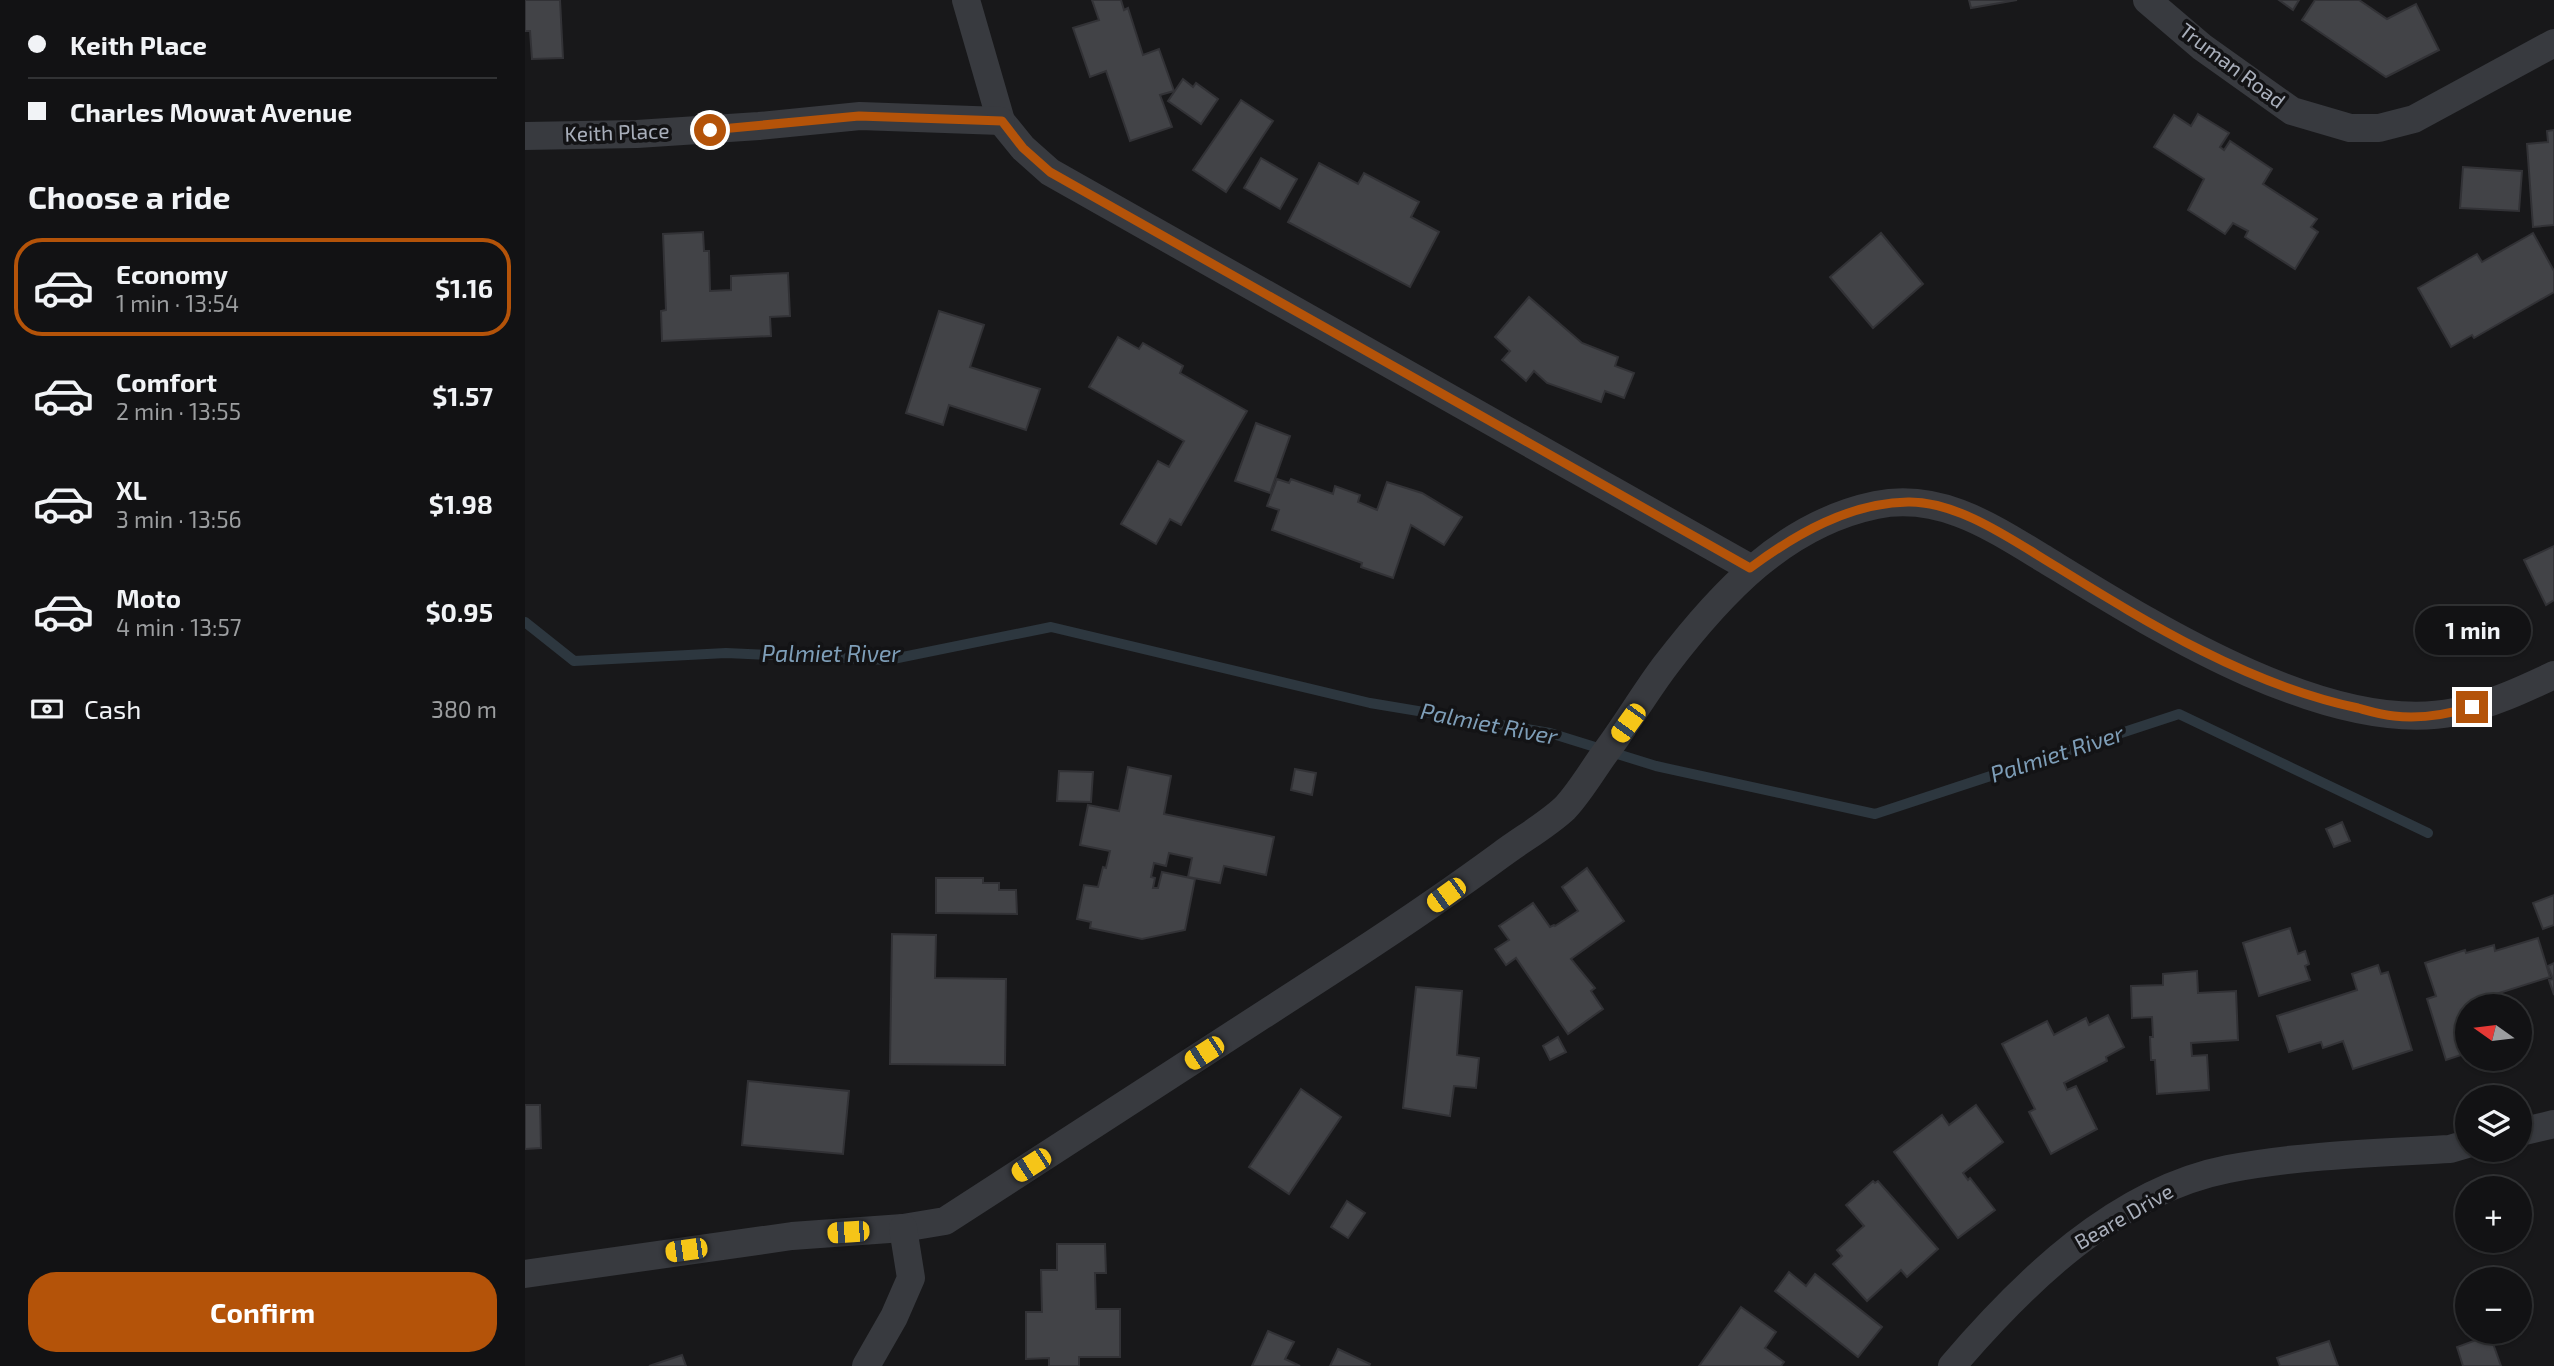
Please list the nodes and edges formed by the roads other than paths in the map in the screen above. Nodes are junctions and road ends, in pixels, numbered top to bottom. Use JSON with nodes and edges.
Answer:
{"nodes":[{"id":1,"x":966,"y":0,"type":"edge"},
{"id":2,"x":2147,"y":0,"type":"edge"},
{"id":3,"x":2554,"y":43,"type":"edge"},
{"id":4,"x":1002,"y":121,"type":"junction"},
{"id":5,"x":525,"y":136,"type":"edge"},
{"id":6,"x":1750,"y":568,"type":"junction"},
{"id":7,"x":2554,"y":675,"type":"edge"},
{"id":8,"x":2554,"y":1124,"type":"edge"},
{"id":9,"x":2532,"y":1129,"type":"edge"},
{"id":10,"x":2455,"y":1148,"type":"edge"},
{"id":11,"x":903,"y":1228,"type":"junction"},
{"id":12,"x":525,"y":1274,"type":"edge"},
{"id":13,"x":866,"y":1366,"type":"edge"},
{"id":14,"x":1952,"y":1366,"type":"edge"}],
"edges":[{"from":1,"to":4,"type":"street"},
{"from":2,"to":3,"type":"street","name":"Truman Road"},
{"from":4,"to":5,"type":"street","name":"Keith Place"},
{"from":4,"to":6,"type":"street"},
{"from":6,"to":7,"type":"street"},
{"from":6,"to":11,"type":"street"},
{"from":8,"to":9,"type":"street"},
{"from":10,"to":14,"type":"street","name":"Beare Drive"},
{"from":11,"to":12,"type":"street"},
{"from":11,"to":13,"type":"street"}]}
